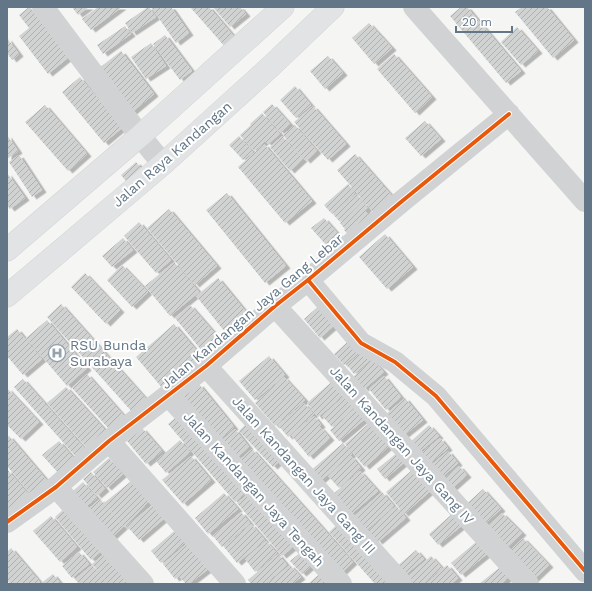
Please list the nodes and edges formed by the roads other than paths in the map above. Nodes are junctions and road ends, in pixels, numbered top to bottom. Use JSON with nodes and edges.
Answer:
{"nodes":[{"id":1,"x":43,"y":7,"type":"edge"},
{"id":2,"x":283,"y":7,"type":"edge"},
{"id":3,"x":332,"y":7,"type":"edge"},
{"id":4,"x":414,"y":7,"type":"edge"},
{"id":5,"x":508,"y":114,"type":"junction"},
{"id":6,"x":140,"y":136,"type":"junction"},
{"id":7,"x":162,"y":164,"type":"junction"},
{"id":8,"x":585,"y":201,"type":"edge"},
{"id":9,"x":7,"y":250,"type":"edge"},
{"id":10,"x":308,"y":280,"type":"junction"},
{"id":11,"x":7,"y":296,"type":"edge"},
{"id":12,"x":275,"y":306,"type":"junction"},
{"id":13,"x":206,"y":366,"type":"junction"},
{"id":14,"x":168,"y":395,"type":"junction"},
{"id":15,"x":109,"y":442,"type":"junction"},
{"id":16,"x":56,"y":487,"type":"junction"},
{"id":17,"x":7,"y":522,"type":"edge"},
{"id":18,"x":585,"y":570,"type":"edge"},
{"id":19,"x":143,"y":584,"type":"edge"},
{"id":20,"x":235,"y":584,"type":"edge"},
{"id":21,"x":341,"y":584,"type":"edge"},
{"id":22,"x":402,"y":584,"type":"edge"},
{"id":23,"x":528,"y":584,"type":"edge"}],
"edges":[{"from":1,"to":6,"type":"street"},
{"from":2,"to":6,"type":"main road"},
{"from":3,"to":7,"type":"main road","name":"Jalan Raya Kandangan"},
{"from":4,"to":5,"type":"street"},
{"from":5,"to":8,"type":"street"},
{"from":5,"to":10,"type":"street","name":"Jalan Kandangan Jaya Gang Lebar"},
{"from":6,"to":7,"type":"street"},
{"from":6,"to":9,"type":"main road"},
{"from":7,"to":11,"type":"main road","name":"Jalan Raya Kandangan"},
{"from":10,"to":12,"type":"street","name":"Jalan Kandangan Jaya Gang Lebar"},
{"from":10,"to":18,"type":"street"},
{"from":12,"to":13,"type":"street","name":"Jalan Kandangan Jaya Gang Lebar"},
{"from":12,"to":23,"type":"street","name":"Jalan Kandangan Jaya Gang IV"},
{"from":13,"to":14,"type":"street","name":"Jalan Kandangan Jaya Gang Lebar"},
{"from":13,"to":22,"type":"street","name":"Jalan Kandangan Jaya Gang III"},
{"from":14,"to":15,"type":"street","name":"Jalan Kandangan Jaya Gang Lebar"},
{"from":14,"to":21,"type":"street","name":"Jalan Kandangan Jaya Tengah"},
{"from":15,"to":16,"type":"street","name":"Jalan Kandangan Jaya Gang Lebar"},
{"from":15,"to":20,"type":"street"},
{"from":16,"to":17,"type":"street","name":"Jalan Kandangan Jaya Gang Lebar"},
{"from":16,"to":19,"type":"street"}]}
